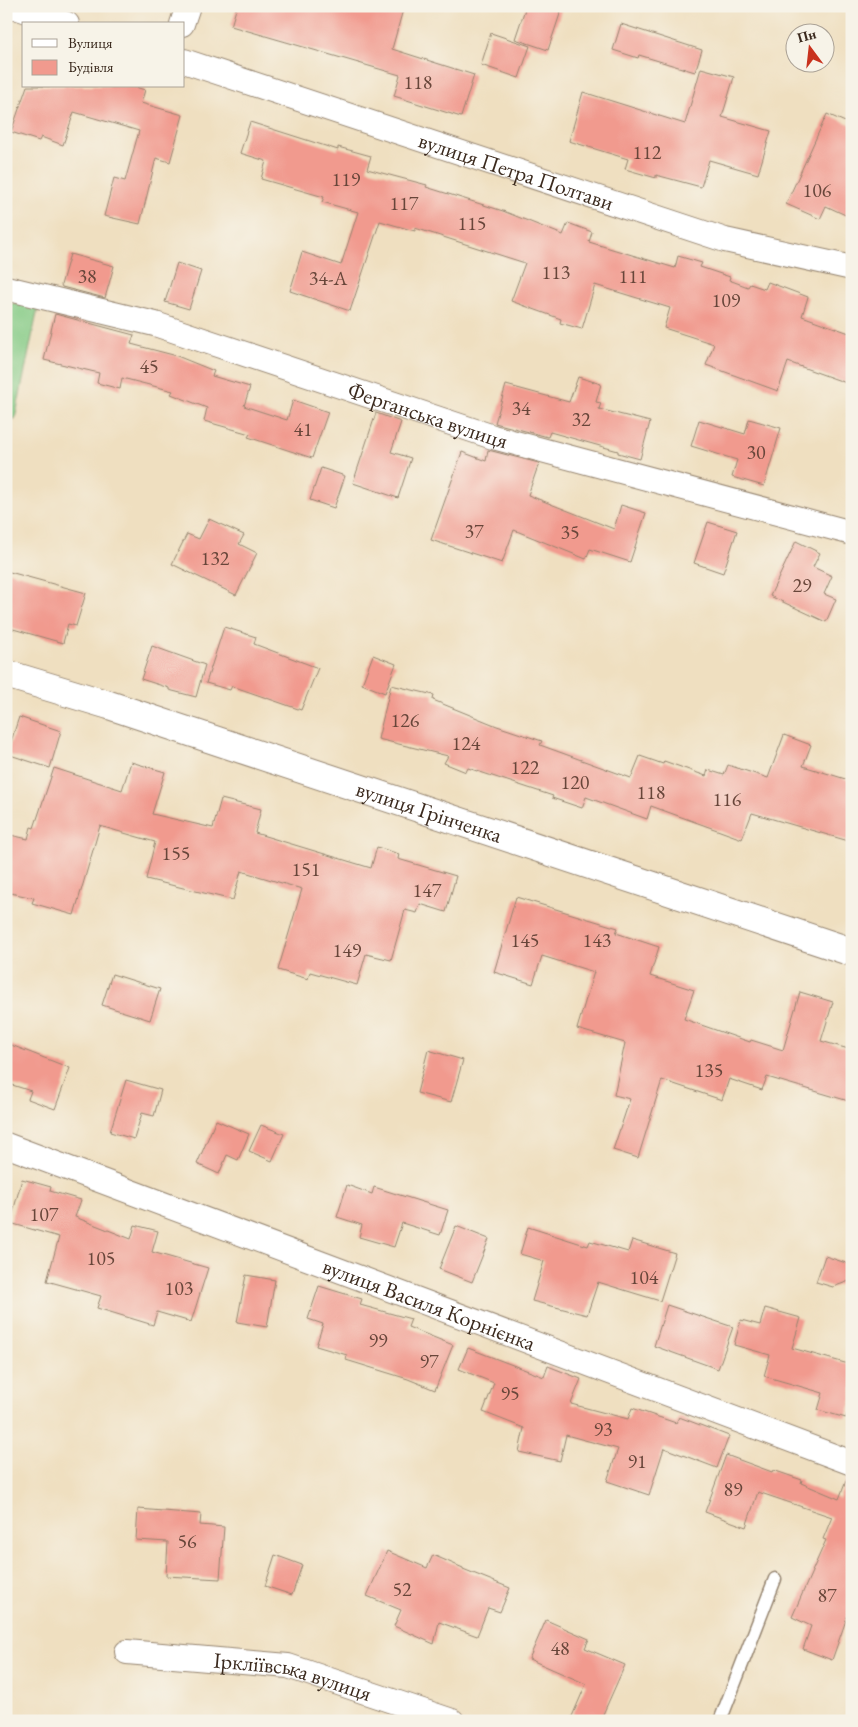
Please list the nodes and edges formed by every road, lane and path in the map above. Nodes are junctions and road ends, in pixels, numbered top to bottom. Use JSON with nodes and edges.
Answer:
{"nodes":[{"id":1,"x":12,"y":6,"type":"edge"},
{"id":2,"x":188,"y":6,"type":"edge"},
{"id":3,"x":61,"y":22,"type":"edge"},
{"id":4,"x":183,"y":22,"type":"edge"},
{"id":5,"x":185,"y":61,"type":"edge"},
{"id":6,"x":852,"y":268,"type":"edge"},
{"id":7,"x":6,"y":288,"type":"edge"},
{"id":8,"x":852,"y":533,"type":"edge"},
{"id":9,"x":6,"y":674,"type":"edge"},
{"id":10,"x":852,"y":952,"type":"edge"},
{"id":11,"x":6,"y":1145,"type":"edge"},
{"id":12,"x":852,"y":1463,"type":"edge"},
{"id":13,"x":775,"y":1579,"type":"dead end"},
{"id":14,"x":127,"y":1652,"type":"dead end"},
{"id":15,"x":452,"y":1721,"type":"edge"},
{"id":16,"x":720,"y":1721,"type":"edge"}],
"edges":[{"from":1,"to":3,"type":"street"},
{"from":2,"to":4,"type":"street"},
{"from":5,"to":6,"type":"street","name":"вулиця Петра Полтави"},
{"from":7,"to":8,"type":"street","name":"Ферганська вулиця"},
{"from":9,"to":10,"type":"street","name":"вулиця Грінченка"},
{"from":11,"to":12,"type":"street","name":"вулиця Василя Корнієнка"},
{"from":13,"to":16,"type":"lane"},
{"from":14,"to":15,"type":"street","name":"Іркліївська вулиця"}]}
